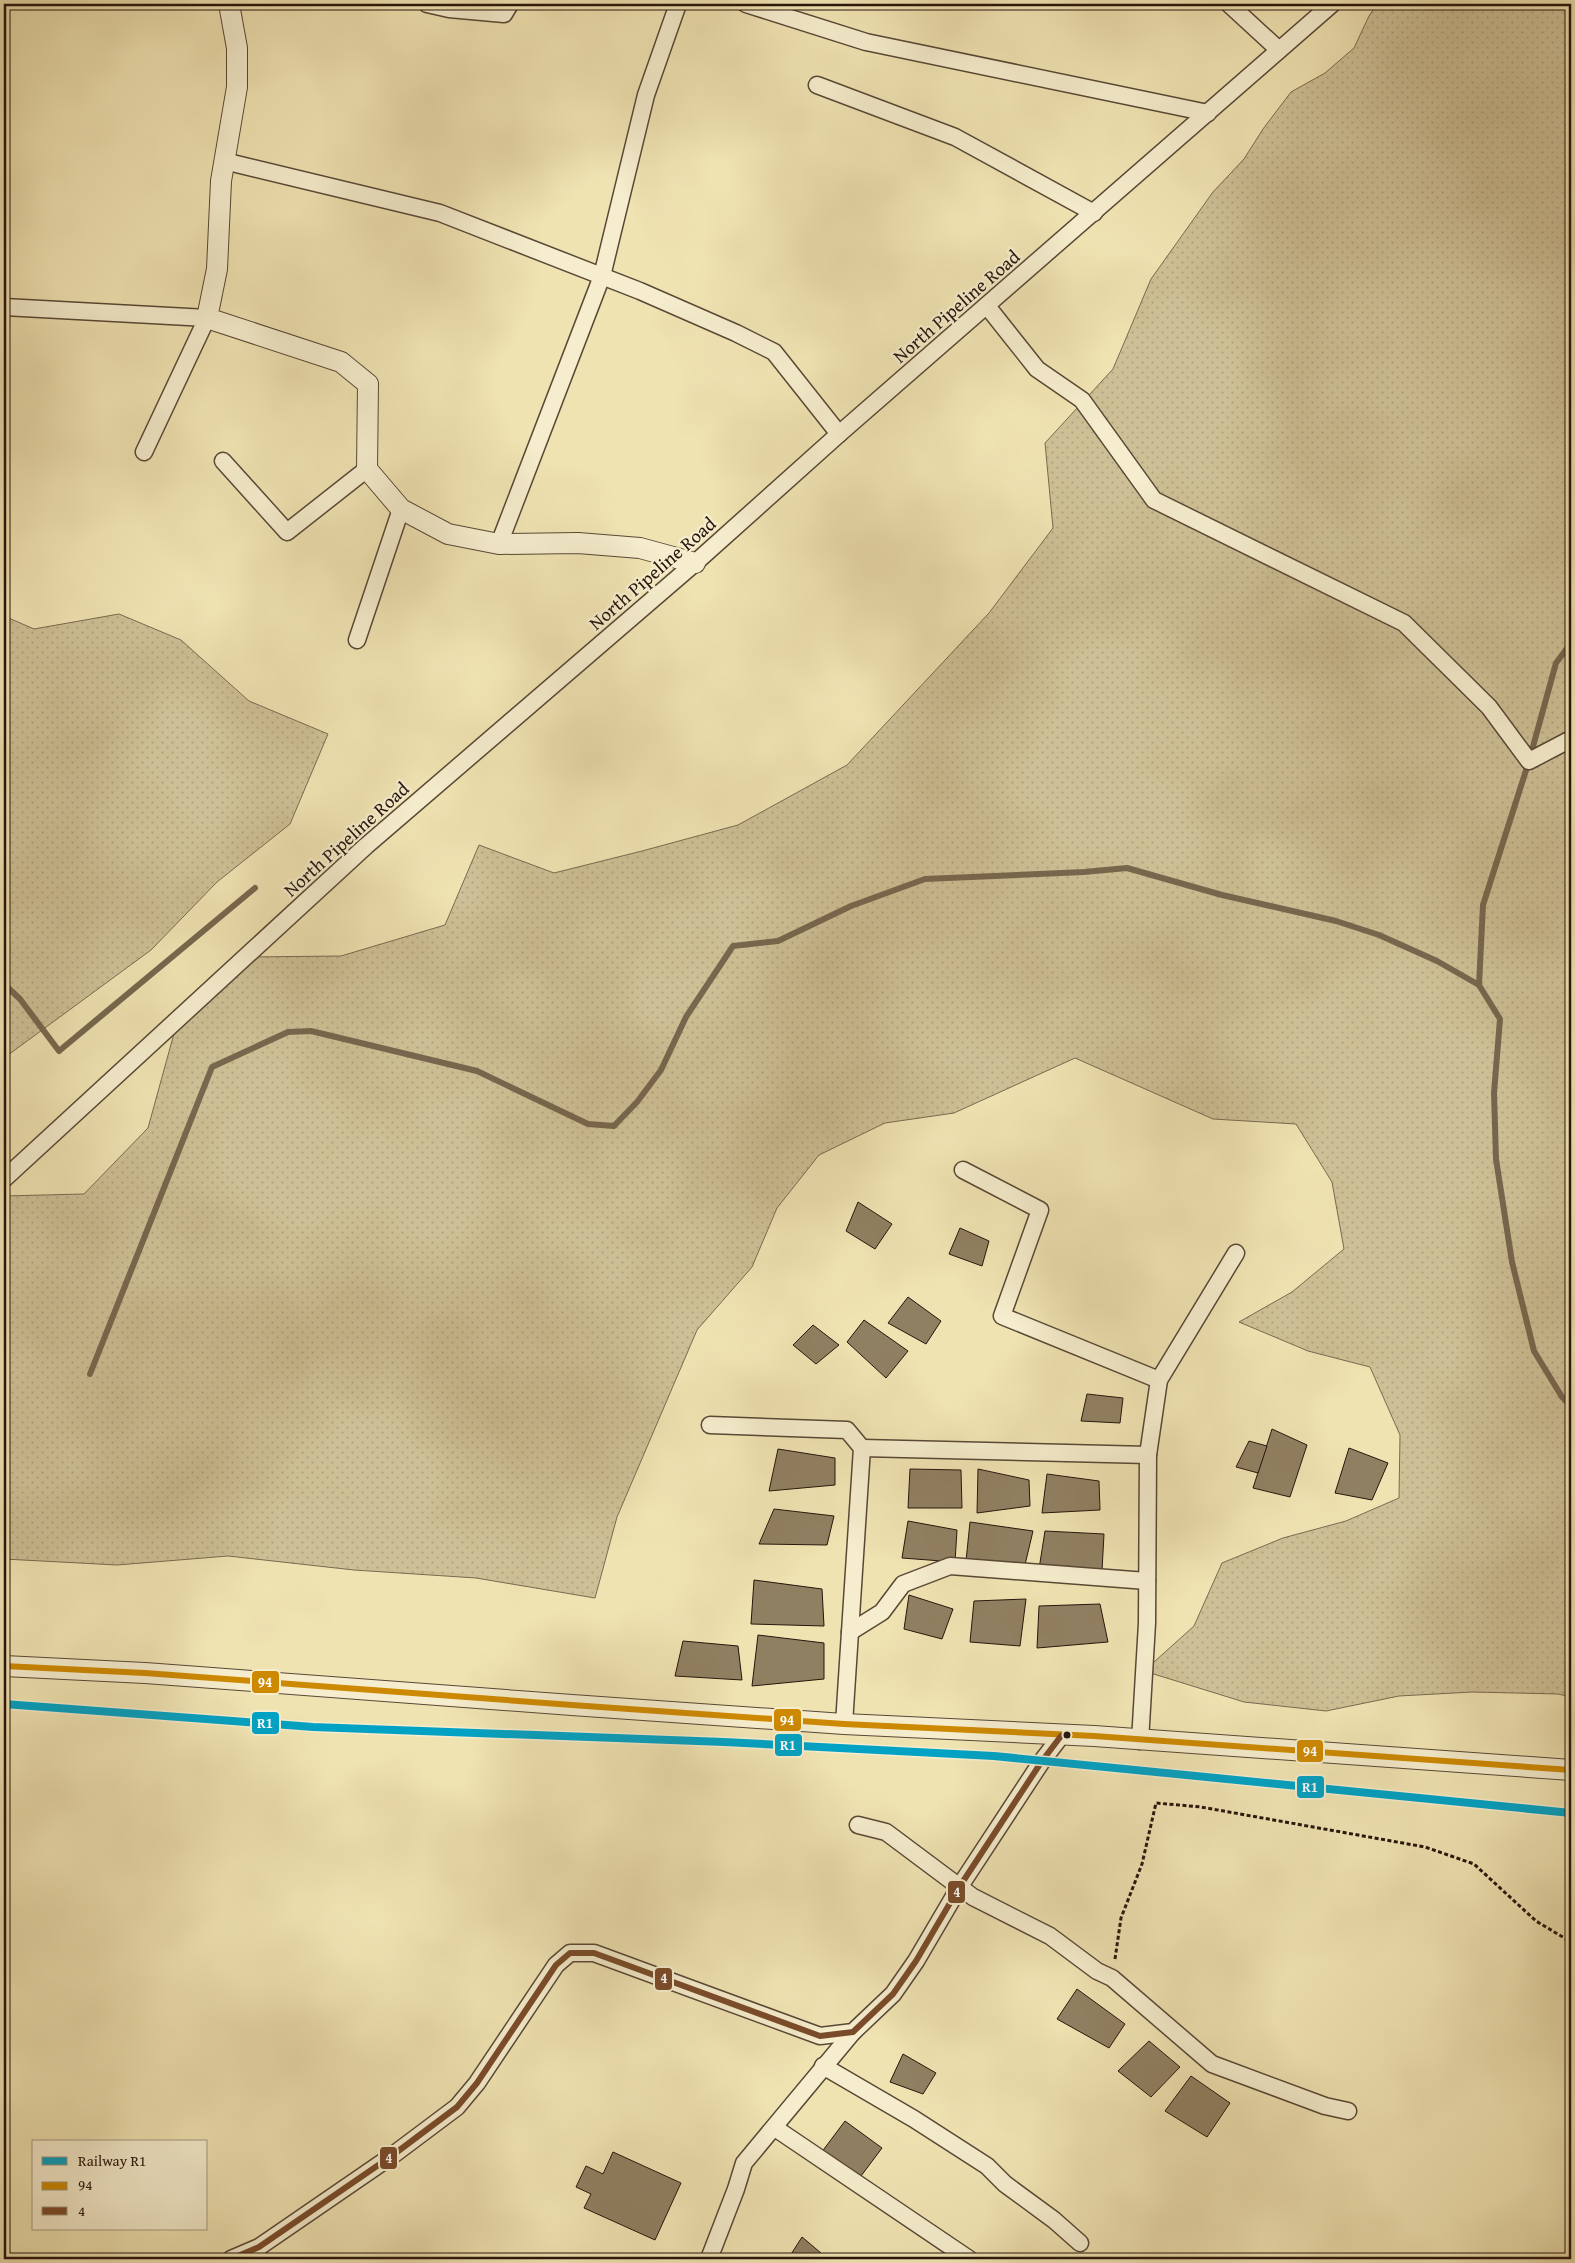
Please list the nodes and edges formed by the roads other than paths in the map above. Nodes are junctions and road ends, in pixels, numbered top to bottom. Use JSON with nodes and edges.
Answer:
{"nodes":[{"id":1,"x":229,"y":4,"type":"edge"},
{"id":2,"x":427,"y":4,"type":"edge"},
{"id":3,"x":510,"y":4,"type":"edge"},
{"id":4,"x":678,"y":4,"type":"edge"},
{"id":5,"x":746,"y":4,"type":"edge"},
{"id":6,"x":1229,"y":4,"type":"edge"},
{"id":7,"x":1332,"y":4,"type":"edge"},
{"id":8,"x":1279,"y":50,"type":"junction"},
{"id":9,"x":817,"y":85,"type":"dead end"},
{"id":10,"x":1208,"y":113,"type":"junction"},
{"id":11,"x":224,"y":161,"type":"junction"},
{"id":12,"x":1094,"y":213,"type":"junction"},
{"id":13,"x":602,"y":276,"type":"junction"},
{"id":14,"x":4,"y":306,"type":"edge"},
{"id":15,"x":988,"y":306,"type":"junction"},
{"id":16,"x":206,"y":318,"type":"junction"},
{"id":17,"x":839,"y":434,"type":"junction"},
{"id":18,"x":144,"y":452,"type":"dead end"},
{"id":19,"x":223,"y":461,"type":"dead end"},
{"id":20,"x":367,"y":468,"type":"junction"},
{"id":21,"x":401,"y":510,"type":"junction"},
{"id":22,"x":499,"y":544,"type":"junction"},
{"id":23,"x":695,"y":563,"type":"junction"},
{"id":24,"x":357,"y":640,"type":"dead end"},
{"id":25,"x":1571,"y":740,"type":"edge"},
{"id":26,"x":963,"y":1170,"type":"dead end"},
{"id":27,"x":4,"y":1179,"type":"edge"},
{"id":28,"x":1236,"y":1253,"type":"dead end"},
{"id":29,"x":1159,"y":1380,"type":"junction"},
{"id":30,"x":710,"y":1425,"type":"dead end"},
{"id":31,"x":862,"y":1448,"type":"junction"},
{"id":32,"x":1148,"y":1455,"type":"junction"},
{"id":33,"x":1147,"y":1581,"type":"junction"},
{"id":34,"x":850,"y":1632,"type":"junction"},
{"id":35,"x":4,"y":1666,"type":"edge"},
{"id":36,"x":844,"y":1724,"type":"junction"},
{"id":37,"x":1061,"y":1736,"type":"junction"},
{"id":38,"x":1140,"y":1740,"type":"junction"},
{"id":39,"x":1571,"y":1770,"type":"edge"},
{"id":40,"x":858,"y":1825,"type":"dead end"},
{"id":41,"x":960,"y":1886,"type":"junction"},
{"id":42,"x":853,"y":2032,"type":"junction"},
{"id":43,"x":823,"y":2066,"type":"junction"},
{"id":44,"x":1348,"y":2111,"type":"dead end"},
{"id":45,"x":775,"y":2128,"type":"junction"},
{"id":46,"x":1080,"y":2243,"type":"dead end"},
{"id":47,"x":231,"y":2259,"type":"edge"},
{"id":48,"x":709,"y":2259,"type":"edge"},
{"id":49,"x":969,"y":2259,"type":"edge"}],
"edges":[{"from":1,"to":11,"type":"street"},
{"from":2,"to":3,"type":"street"},
{"from":4,"to":13,"type":"street"},
{"from":5,"to":10,"type":"street"},
{"from":6,"to":8,"type":"street"},
{"from":7,"to":8,"type":"street","name":"North Pipeline Road"},
{"from":8,"to":10,"type":"street","name":"North Pipeline Road"},
{"from":9,"to":12,"type":"street"},
{"from":10,"to":12,"type":"street","name":"North Pipeline Road"},
{"from":11,"to":13,"type":"street"},
{"from":11,"to":16,"type":"street"},
{"from":12,"to":15,"type":"street","name":"North Pipeline Road"},
{"from":13,"to":17,"type":"street"},
{"from":13,"to":22,"type":"street"},
{"from":14,"to":16,"type":"street"},
{"from":15,"to":17,"type":"street","name":"North Pipeline Road"},
{"from":15,"to":25,"type":"street"},
{"from":16,"to":18,"type":"street"},
{"from":16,"to":20,"type":"street"},
{"from":17,"to":23,"type":"street","name":"North Pipeline Road"},
{"from":19,"to":20,"type":"street"},
{"from":20,"to":21,"type":"street"},
{"from":21,"to":22,"type":"street"},
{"from":21,"to":24,"type":"street"},
{"from":22,"to":23,"type":"street"},
{"from":23,"to":27,"type":"street","name":"North Pipeline Road"},
{"from":26,"to":29,"type":"street"},
{"from":28,"to":29,"type":"street"},
{"from":29,"to":32,"type":"street"},
{"from":30,"to":31,"type":"street"},
{"from":31,"to":32,"type":"street"},
{"from":31,"to":34,"type":"street"},
{"from":32,"to":33,"type":"street"},
{"from":33,"to":34,"type":"street"},
{"from":33,"to":38,"type":"street"},
{"from":34,"to":36,"type":"street"},
{"from":35,"to":36,"type":"street"},
{"from":36,"to":37,"type":"street"},
{"from":37,"to":38,"type":"street"},
{"from":37,"to":41,"type":"street"},
{"from":38,"to":39,"type":"street"},
{"from":40,"to":41,"type":"street"},
{"from":41,"to":42,"type":"street"},
{"from":41,"to":44,"type":"street"},
{"from":42,"to":43,"type":"street"},
{"from":42,"to":47,"type":"street"},
{"from":43,"to":45,"type":"street"},
{"from":43,"to":46,"type":"street"},
{"from":45,"to":48,"type":"street"},
{"from":45,"to":49,"type":"street"}]}
